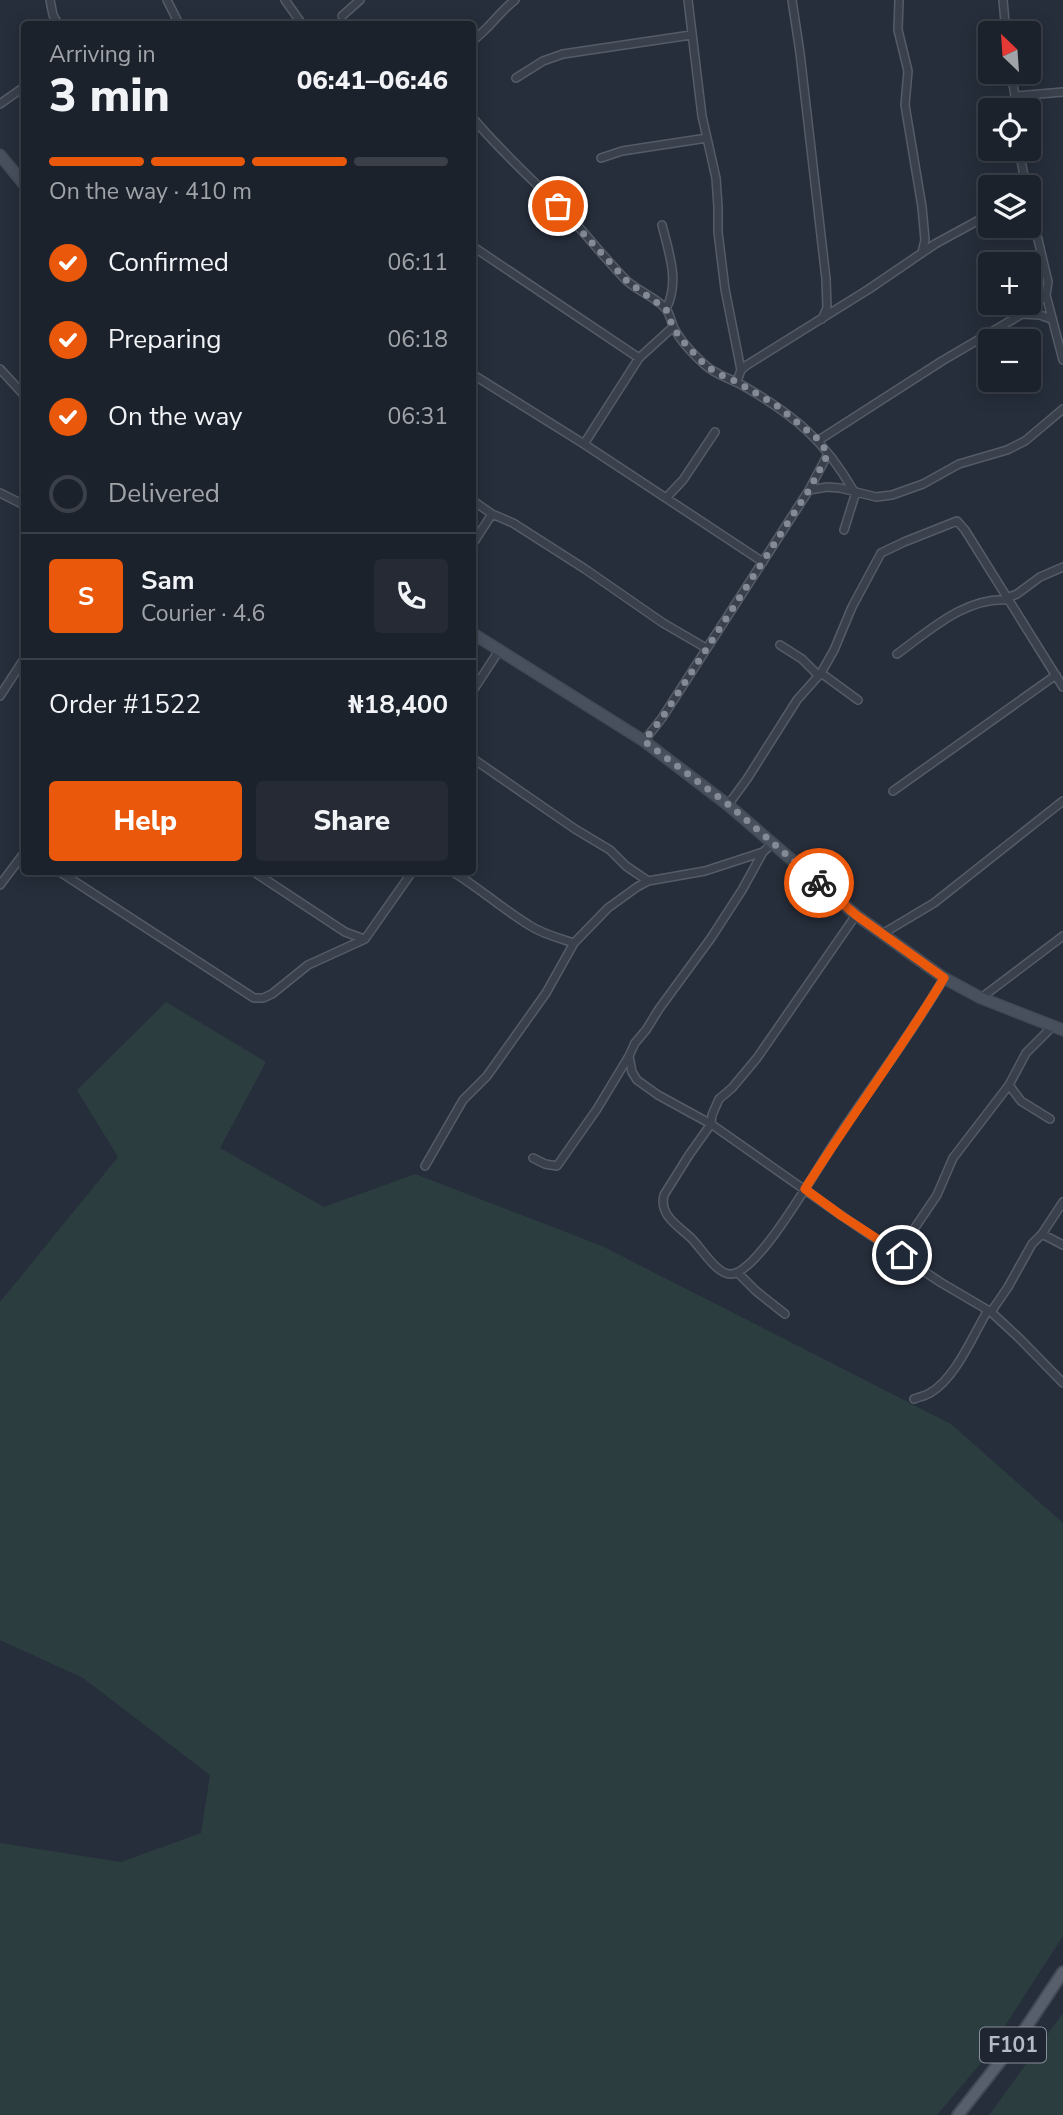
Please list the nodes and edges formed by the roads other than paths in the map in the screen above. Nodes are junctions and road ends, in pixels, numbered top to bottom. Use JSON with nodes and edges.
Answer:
{"nodes":[{"id":1,"x":50,"y":0,"type":"edge"},
{"id":2,"x":167,"y":0,"type":"edge"},
{"id":3,"x":285,"y":0,"type":"edge"},
{"id":4,"x":360,"y":0,"type":"edge"},
{"id":5,"x":515,"y":0,"type":"edge"},
{"id":6,"x":688,"y":0,"type":"edge"},
{"id":7,"x":792,"y":0,"type":"edge"},
{"id":8,"x":899,"y":0,"type":"edge"},
{"id":9,"x":1003,"y":0,"type":"edge"},
{"id":10,"x":506,"y":3,"type":"edge"},
{"id":11,"x":342,"y":16,"type":"dead end"},
{"id":12,"x":57,"y":21,"type":"edge"},
{"id":13,"x":178,"y":21,"type":"edge"},
{"id":14,"x":300,"y":21,"type":"edge"},
{"id":15,"x":1005,"y":21,"type":"edge"},
{"id":16,"x":691,"y":35,"type":"junction"},
{"id":17,"x":476,"y":38,"type":"edge"},
{"id":18,"x":516,"y":78,"type":"dead end"},
{"id":19,"x":1013,"y":84,"type":"edge"},
{"id":20,"x":21,"y":90,"type":"edge"},
{"id":21,"x":1063,"y":92,"type":"edge"},
{"id":22,"x":1015,"y":96,"type":"joint"},
{"id":23,"x":0,"y":104,"type":"edge"},
{"id":24,"x":476,"y":121,"type":"edge"},
{"id":25,"x":707,"y":138,"type":"junction"},
{"id":26,"x":0,"y":155,"type":"edge"},
{"id":27,"x":601,"y":158,"type":"dead end"},
{"id":28,"x":21,"y":180,"type":"edge"},
{"id":29,"x":978,"y":220,"type":"edge"},
{"id":30,"x":662,"y":225,"type":"dead end"},
{"id":31,"x":1038,"y":238,"type":"edge"},
{"id":32,"x":925,"y":240,"type":"junction"},
{"id":33,"x":934,"y":244,"type":"junction"},
{"id":34,"x":476,"y":250,"type":"edge"},
{"id":35,"x":922,"y":253,"type":"junction"},
{"id":36,"x":1046,"y":295,"type":"junction"},
{"id":37,"x":1041,"y":299,"type":"edge"},
{"id":38,"x":666,"y":309,"type":"junction"},
{"id":39,"x":1021,"y":315,"type":"edge"},
{"id":40,"x":1040,"y":315,"type":"edge"},
{"id":41,"x":1051,"y":318,"type":"junction"},
{"id":42,"x":822,"y":319,"type":"junction"},
{"id":43,"x":673,"y":327,"type":"junction"},
{"id":44,"x":639,"y":358,"type":"junction"},
{"id":45,"x":1063,"y":360,"type":"edge"},
{"id":46,"x":0,"y":369,"type":"edge"},
{"id":47,"x":741,"y":370,"type":"junction"},
{"id":48,"x":476,"y":376,"type":"edge"},
{"id":49,"x":737,"y":382,"type":"junction"},
{"id":50,"x":21,"y":393,"type":"edge"},
{"id":51,"x":1063,"y":409,"type":"edge"},
{"id":52,"x":715,"y":432,"type":"dead end"},
{"id":53,"x":819,"y":440,"type":"junction"},
{"id":54,"x":584,"y":444,"type":"junction"},
{"id":55,"x":828,"y":454,"type":"junction"},
{"id":56,"x":809,"y":490,"type":"junction"},
{"id":57,"x":855,"y":491,"type":"junction"},
{"id":58,"x":0,"y":493,"type":"edge"},
{"id":59,"x":666,"y":498,"type":"junction"},
{"id":60,"x":476,"y":503,"type":"edge"},
{"id":61,"x":21,"y":504,"type":"edge"},
{"id":62,"x":492,"y":514,"type":"junction"},
{"id":63,"x":844,"y":530,"type":"dead end"},
{"id":64,"x":476,"y":539,"type":"edge"},
{"id":65,"x":763,"y":562,"type":"junction"},
{"id":66,"x":1063,"y":567,"type":"edge"},
{"id":67,"x":1017,"y":594,"type":"junction"},
{"id":68,"x":1008,"y":599,"type":"junction"},
{"id":69,"x":1014,"y":607,"type":"junction"},
{"id":70,"x":476,"y":635,"type":"edge"},
{"id":71,"x":780,"y":645,"type":"dead end"},
{"id":72,"x":706,"y":648,"type":"junction"},
{"id":73,"x":500,"y":649,"type":"junction"},
{"id":74,"x":897,"y":654,"type":"dead end"},
{"id":75,"x":21,"y":664,"type":"edge"},
{"id":76,"x":820,"y":674,"type":"junction"},
{"id":77,"x":1056,"y":676,"type":"junction"},
{"id":78,"x":476,"y":686,"type":"edge"},
{"id":79,"x":1063,"y":687,"type":"edge"},
{"id":80,"x":0,"y":696,"type":"edge"},
{"id":81,"x":858,"y":700,"type":"dead end"},
{"id":82,"x":644,"y":741,"type":"junction"},
{"id":83,"x":476,"y":761,"type":"edge"},
{"id":84,"x":893,"y":792,"type":"dead end"},
{"id":85,"x":1063,"y":801,"type":"edge"},
{"id":86,"x":729,"y":805,"type":"junction"},
{"id":87,"x":773,"y":843,"type":"junction"},
{"id":88,"x":764,"y":852,"type":"junction"},
{"id":89,"x":21,"y":857,"type":"edge"},
{"id":90,"x":65,"y":875,"type":"edge"},
{"id":91,"x":259,"y":875,"type":"edge"},
{"id":92,"x":410,"y":875,"type":"edge"},
{"id":93,"x":458,"y":875,"type":"edge"},
{"id":94,"x":648,"y":881,"type":"junction"},
{"id":95,"x":0,"y":885,"type":"edge"},
{"id":96,"x":856,"y":915,"type":"junction"},
{"id":97,"x":883,"y":934,"type":"junction"},
{"id":98,"x":1063,"y":936,"type":"edge"},
{"id":99,"x":365,"y":939,"type":"junction"},
{"id":100,"x":574,"y":943,"type":"junction"},
{"id":101,"x":944,"y":978,"type":"junction"},
{"id":102,"x":981,"y":998,"type":"junction"},
{"id":103,"x":1052,"y":1027,"type":"junction"},
{"id":104,"x":1063,"y":1030,"type":"edge"},
{"id":105,"x":629,"y":1056,"type":"junction"},
{"id":106,"x":1009,"y":1084,"type":"junction"},
{"id":107,"x":1050,"y":1119,"type":"dead end"},
{"id":108,"x":710,"y":1124,"type":"junction"},
{"id":109,"x":533,"y":1158,"type":"dead end"},
{"id":110,"x":425,"y":1166,"type":"dead end"},
{"id":111,"x":805,"y":1189,"type":"junction"},
{"id":112,"x":1063,"y":1202,"type":"edge"},
{"id":113,"x":1042,"y":1234,"type":"junction"},
{"id":114,"x":1063,"y":1245,"type":"edge"},
{"id":115,"x":902,"y":1255,"type":"junction"},
{"id":116,"x":738,"y":1273,"type":"junction"},
{"id":117,"x":990,"y":1311,"type":"junction"},
{"id":118,"x":785,"y":1314,"type":"dead end"},
{"id":119,"x":1063,"y":1383,"type":"edge"},
{"id":120,"x":914,"y":1399,"type":"dead end"},
{"id":121,"x":1063,"y":1972,"type":"edge"},
{"id":122,"x":958,"y":2115,"type":"edge"}],
"edges":[{"from":1,"to":12,"type":"street"},
{"from":2,"to":13,"type":"street"},
{"from":3,"to":14,"type":"street"},
{"from":4,"to":11,"type":"street"},
{"from":5,"to":10,"type":"street"},
{"from":6,"to":16,"type":"street"},
{"from":7,"to":42,"type":"street"},
{"from":8,"to":32,"type":"street"},
{"from":9,"to":15,"type":"street"},
{"from":10,"to":17,"type":"street"},
{"from":16,"to":18,"type":"street"},
{"from":16,"to":25,"type":"street"},
{"from":19,"to":22,"type":"street"},
{"from":20,"to":23,"type":"street"},
{"from":21,"to":22,"type":"street"},
{"from":24,"to":38,"type":"street"},
{"from":25,"to":27,"type":"street"},
{"from":25,"to":47,"type":"street"},
{"from":26,"to":28,"type":"street"},
{"from":29,"to":33,"type":"street"},
{"from":30,"to":38,"type":"street"},
{"from":31,"to":36,"type":"street"},
{"from":32,"to":33,"type":"street"},
{"from":32,"to":35,"type":"street"},
{"from":33,"to":35,"type":"street"},
{"from":34,"to":44,"type":"street"},
{"from":35,"to":42,"type":"street"},
{"from":36,"to":37,"type":"street"},
{"from":36,"to":41,"type":"street"},
{"from":38,"to":43,"type":"street"},
{"from":39,"to":53,"type":"street"},
{"from":40,"to":41,"type":"street"},
{"from":41,"to":45,"type":"street"},
{"from":42,"to":47,"type":"street"},
{"from":43,"to":44,"type":"street"},
{"from":43,"to":49,"type":"street"},
{"from":44,"to":54,"type":"street"},
{"from":46,"to":50,"type":"street"},
{"from":47,"to":49,"type":"street"},
{"from":48,"to":54,"type":"street"},
{"from":49,"to":53,"type":"street"},
{"from":51,"to":57,"type":"street"},
{"from":52,"to":59,"type":"street"},
{"from":53,"to":55,"type":"street"},
{"from":54,"to":59,"type":"street"},
{"from":55,"to":56,"type":"street"},
{"from":55,"to":57,"type":"street"},
{"from":56,"to":57,"type":"street"},
{"from":56,"to":65,"type":"street"},
{"from":57,"to":63,"type":"street"},
{"from":58,"to":61,"type":"street"},
{"from":59,"to":65,"type":"street"},
{"from":60,"to":62,"type":"street"},
{"from":62,"to":64,"type":"street"},
{"from":62,"to":72,"type":"street"},
{"from":65,"to":72,"type":"street"},
{"from":66,"to":67,"type":"street"},
{"from":67,"to":68,"type":"street"},
{"from":67,"to":69,"type":"street"},
{"from":68,"to":69,"type":"street"},
{"from":68,"to":74,"type":"street"},
{"from":68,"to":76,"type":"street"},
{"from":69,"to":77,"type":"street"},
{"from":70,"to":73,"type":"street"},
{"from":71,"to":76,"type":"street"},
{"from":72,"to":82,"type":"street"},
{"from":73,"to":78,"type":"street"},
{"from":73,"to":82,"type":"street"},
{"from":75,"to":80,"type":"street"},
{"from":76,"to":81,"type":"street"},
{"from":76,"to":86,"type":"street"},
{"from":77,"to":79,"type":"street"},
{"from":77,"to":84,"type":"street"},
{"from":82,"to":86,"type":"street"},
{"from":83,"to":94,"type":"street"},
{"from":85,"to":97,"type":"street"},
{"from":86,"to":87,"type":"street"},
{"from":87,"to":88,"type":"street"},
{"from":87,"to":96,"type":"street"},
{"from":88,"to":94,"type":"street"},
{"from":88,"to":105,"type":"street"},
{"from":89,"to":95,"type":"street"},
{"from":90,"to":99,"type":"street"},
{"from":91,"to":99,"type":"street"},
{"from":92,"to":99,"type":"street"},
{"from":93,"to":100,"type":"street"},
{"from":94,"to":100,"type":"street"},
{"from":96,"to":97,"type":"street"},
{"from":96,"to":108,"type":"street"},
{"from":97,"to":101,"type":"street"},
{"from":98,"to":102,"type":"street"},
{"from":100,"to":110,"type":"street"},
{"from":101,"to":102,"type":"street"},
{"from":101,"to":111,"type":"street"},
{"from":102,"to":103,"type":"street"},
{"from":103,"to":104,"type":"street"},
{"from":103,"to":106,"type":"street"},
{"from":105,"to":108,"type":"street"},
{"from":105,"to":109,"type":"street"},
{"from":106,"to":107,"type":"street"},
{"from":106,"to":115,"type":"street"},
{"from":108,"to":111,"type":"street"},
{"from":108,"to":116,"type":"street"},
{"from":111,"to":115,"type":"street"},
{"from":111,"to":116,"type":"street"},
{"from":112,"to":113,"type":"street"},
{"from":113,"to":114,"type":"street"},
{"from":113,"to":117,"type":"street"},
{"from":115,"to":117,"type":"street"},
{"from":116,"to":118,"type":"street"},
{"from":117,"to":119,"type":"street"},
{"from":117,"to":120,"type":"street"},
{"from":121,"to":122,"type":"main road","number":"F101"}]}
